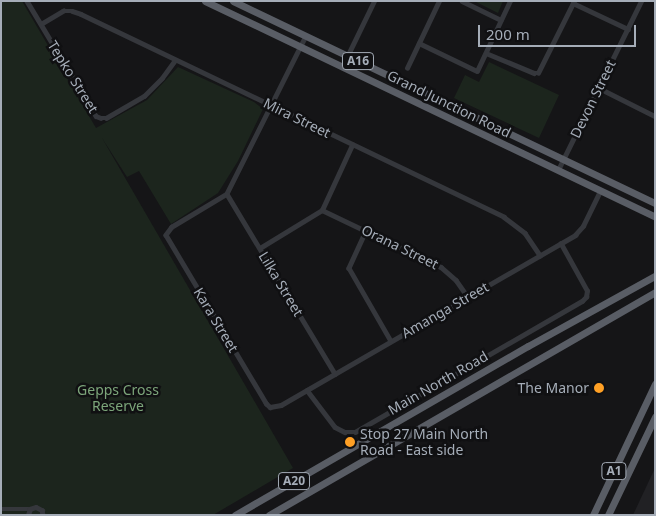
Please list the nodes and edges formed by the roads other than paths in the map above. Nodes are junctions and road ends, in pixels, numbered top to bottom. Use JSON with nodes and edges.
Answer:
{"nodes":[{"id":1,"x":27,"y":1,"type":"edge"},
{"id":2,"x":205,"y":1,"type":"edge"},
{"id":3,"x":233,"y":1,"type":"edge"},
{"id":4,"x":374,"y":1,"type":"edge"},
{"id":5,"x":439,"y":1,"type":"edge"},
{"id":6,"x":462,"y":1,"type":"edge"},
{"id":7,"x":510,"y":1,"type":"edge"},
{"id":8,"x":641,"y":1,"type":"edge"},
{"id":9,"x":574,"y":2,"type":"edge"},
{"id":10,"x":501,"y":20,"type":"junction"},
{"id":11,"x":41,"y":24,"type":"junction"},
{"id":12,"x":628,"y":29,"type":"junction"},
{"id":13,"x":306,"y":36,"type":"junction"},
{"id":14,"x":419,"y":43,"type":"junction"},
{"id":15,"x":301,"y":47,"type":"junction"},
{"id":16,"x":486,"y":53,"type":"junction"},
{"id":17,"x":347,"y":56,"type":"junction"},
{"id":18,"x":175,"y":60,"type":"junction"},
{"id":19,"x":342,"y":67,"type":"junction"},
{"id":20,"x":407,"y":68,"type":"dead end"},
{"id":21,"x":599,"y":88,"type":"junction"},
{"id":22,"x":272,"y":106,"type":"junction"},
{"id":23,"x":655,"y":116,"type":"edge"},
{"id":24,"x":352,"y":144,"type":"junction"},
{"id":25,"x":564,"y":159,"type":"junction"},
{"id":26,"x":558,"y":170,"type":"junction"},
{"id":27,"x":598,"y":176,"type":"junction"},
{"id":28,"x":613,"y":183,"type":"junction"},
{"id":29,"x":600,"y":191,"type":"junction"},
{"id":30,"x":226,"y":194,"type":"junction"},
{"id":31,"x":655,"y":203,"type":"edge"},
{"id":32,"x":322,"y":210,"type":"junction"},
{"id":33,"x":655,"y":217,"type":"edge"},
{"id":34,"x":366,"y":231,"type":"junction"},
{"id":35,"x":560,"y":244,"type":"junction"},
{"id":36,"x":260,"y":248,"type":"junction"},
{"id":37,"x":540,"y":255,"type":"junction"},
{"id":38,"x":655,"y":276,"type":"edge"},
{"id":39,"x":655,"y":292,"type":"edge"},
{"id":40,"x":468,"y":297,"type":"junction"},
{"id":41,"x":590,"y":314,"type":"junction"},
{"id":42,"x":596,"y":325,"type":"junction"},
{"id":43,"x":390,"y":342,"type":"junction"},
{"id":44,"x":335,"y":374,"type":"junction"},
{"id":45,"x":655,"y":384,"type":"edge"},
{"id":46,"x":307,"y":390,"type":"junction"},
{"id":47,"x":270,"y":407,"type":"joint"},
{"id":48,"x":655,"y":417,"type":"edge"},
{"id":49,"x":17,"y":508,"type":"junction"},
{"id":50,"x":1,"y":509,"type":"edge"},
{"id":51,"x":30,"y":509,"type":"junction"},
{"id":52,"x":45,"y":514,"type":"edge"},
{"id":53,"x":28,"y":515,"type":"edge"},
{"id":54,"x":235,"y":515,"type":"edge"},
{"id":55,"x":269,"y":515,"type":"edge"},
{"id":56,"x":593,"y":515,"type":"edge"},
{"id":57,"x":608,"y":515,"type":"edge"}],
"edges":[{"from":1,"to":11,"type":"street","name":"Tepko Street"},
{"from":2,"to":15,"type":"highway","name":"Grand Junction Road","number":"A16"},
{"from":3,"to":13,"type":"highway","name":"Grand Junction Road","number":"A16"},
{"from":4,"to":17,"type":"street"},
{"from":5,"to":14,"type":"street"},
{"from":6,"to":10,"type":"street"},
{"from":7,"to":10,"type":"street"},
{"from":8,"to":12,"type":"street","name":"Devon Street"},
{"from":9,"to":12,"type":"street"},
{"from":9,"to":16,"type":"street"},
{"from":10,"to":16,"type":"street"},
{"from":11,"to":18,"type":"street","name":"Mira Street"},
{"from":11,"to":18,"type":"street","name":"Tepko Street"},
{"from":12,"to":21,"type":"street","name":"Devon Street"},
{"from":13,"to":15,"type":"street"},
{"from":13,"to":17,"type":"highway","name":"Grand Junction Road","number":"A16"},
{"from":14,"to":16,"type":"street"},
{"from":14,"to":20,"type":"street"},
{"from":15,"to":19,"type":"highway","name":"Grand Junction Road","number":"A16"},
{"from":15,"to":22,"type":"street"},
{"from":17,"to":19,"type":"street"},
{"from":17,"to":25,"type":"highway","name":"Grand Junction Road","number":"A16"},
{"from":18,"to":22,"type":"street","name":"Mira Street"},
{"from":19,"to":26,"type":"highway","name":"Grand Junction Road","number":"A16"},
{"from":21,"to":23,"type":"street"},
{"from":21,"to":25,"type":"street","name":"Devon Street"},
{"from":22,"to":24,"type":"street","name":"Mira Street"},
{"from":22,"to":30,"type":"street"},
{"from":24,"to":32,"type":"street"},
{"from":24,"to":37,"type":"street","name":"Mira Street"},
{"from":25,"to":26,"type":"street","name":"Devon Street"},
{"from":25,"to":27,"type":"highway","name":"Grand Junction Road","number":"A16"},
{"from":26,"to":29,"type":"highway","name":"Grand Junction Road","number":"A16"},
{"from":27,"to":28,"type":"highway","name":"Grand Junction Road","number":"A16"},
{"from":27,"to":29,"type":"highway"},
{"from":28,"to":29,"type":"highway"},
{"from":28,"to":31,"type":"highway","name":"Grand Junction Road","number":"A16"},
{"from":29,"to":33,"type":"highway","name":"Grand Junction Road","number":"A16"},
{"from":29,"to":35,"type":"street","name":"Amanga Street"},
{"from":30,"to":36,"type":"street","name":"Lilka Street"},
{"from":30,"to":47,"type":"street","name":"Kara Street"},
{"from":32,"to":34,"type":"street","name":"Orana Street"},
{"from":32,"to":36,"type":"street"},
{"from":34,"to":40,"type":"street","name":"Orana Street"},
{"from":34,"to":43,"type":"street"},
{"from":35,"to":37,"type":"street","name":"Amanga Street"},
{"from":35,"to":46,"type":"street"},
{"from":36,"to":44,"type":"street","name":"Lilka Street"},
{"from":37,"to":40,"type":"street","name":"Amanga Street"},
{"from":38,"to":41,"type":"highway","name":"Main North Road","number":"A20"},
{"from":39,"to":42,"type":"highway","number":"A20"},
{"from":40,"to":43,"type":"street","name":"Amanga Street"},
{"from":41,"to":42,"type":"highway"},
{"from":41,"to":54,"type":"highway","name":"Main North Road","number":"A20"},
{"from":42,"to":55,"type":"highway","number":"A20"},
{"from":43,"to":44,"type":"street","name":"Amanga Street"},
{"from":44,"to":46,"type":"street","name":"Amanga Street"},
{"from":45,"to":56,"type":"highway","number":"A1"},
{"from":46,"to":47,"type":"street","name":"Amanga Street"},
{"from":48,"to":57,"type":"highway","number":"A1"},
{"from":49,"to":50,"type":"street"},
{"from":49,"to":51,"type":"street"},
{"from":49,"to":53,"type":"street"},
{"from":51,"to":52,"type":"street"},
{"from":51,"to":53,"type":"street"}]}
